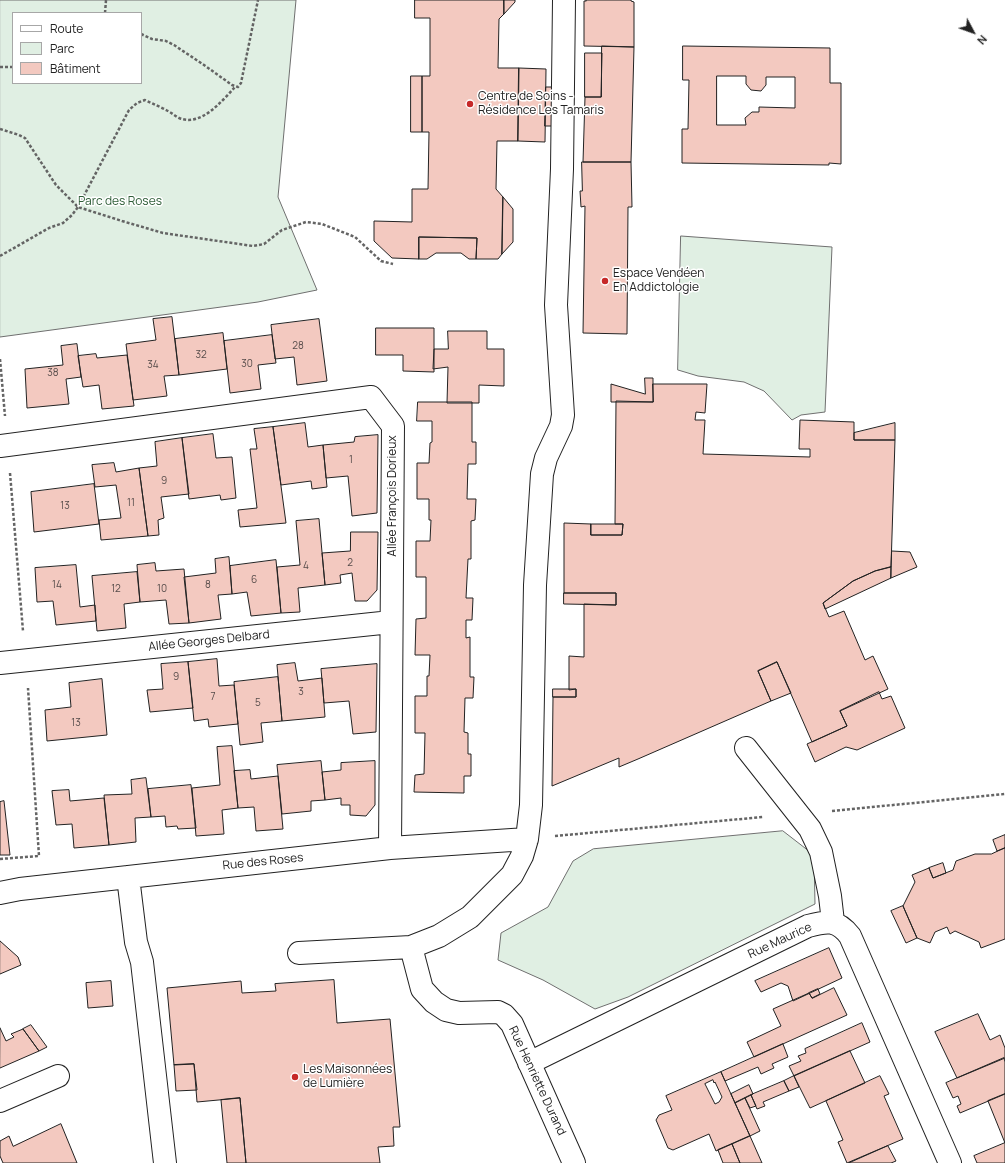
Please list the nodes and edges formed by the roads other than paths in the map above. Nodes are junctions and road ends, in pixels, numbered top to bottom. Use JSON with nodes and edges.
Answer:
{"nodes":[{"id":1,"x":564,"y":0,"type":"edge"},
{"id":2,"x":4,"y":446,"type":"edge"},
{"id":3,"x":392,"y":622,"type":"junction"},
{"id":4,"x":0,"y":663,"type":"edge"},
{"id":5,"x":746,"y":748,"type":"dead end"},
{"id":6,"x":527,"y":839,"type":"junction"},
{"id":7,"x":390,"y":848,"type":"junction"},
{"id":8,"x":128,"y":877,"type":"junction"},
{"id":9,"x":0,"y":893,"type":"edge"},
{"id":10,"x":833,"y":922,"type":"junction"},
{"id":11,"x":411,"y":947,"type":"junction"},
{"id":12,"x":299,"y":953,"type":"dead end"},
{"id":13,"x":529,"y":1063,"type":"junction"},
{"id":14,"x":58,"y":1076,"type":"dead end"},
{"id":15,"x":0,"y":1101,"type":"edge"},
{"id":16,"x":165,"y":1163,"type":"edge"},
{"id":17,"x":574,"y":1163,"type":"edge"},
{"id":18,"x":950,"y":1163,"type":"edge"}],
"edges":[{"from":1,"to":6,"type":"street"},
{"from":2,"to":3,"type":"street","name":"Allée François Dorieux"},
{"from":3,"to":4,"type":"street","name":"Allée Georges Delbard"},
{"from":3,"to":7,"type":"street","name":"Allée François Dorieux"},
{"from":5,"to":10,"type":"street"},
{"from":6,"to":7,"type":"street","name":"Rue des Roses"},
{"from":6,"to":11,"type":"street"},
{"from":7,"to":8,"type":"street","name":"Rue des Roses"},
{"from":8,"to":9,"type":"street","name":"Rue des Roses"},
{"from":8,"to":16,"type":"street"},
{"from":10,"to":13,"type":"street","name":"Rue Maurice"},
{"from":10,"to":18,"type":"street"},
{"from":11,"to":12,"type":"street"},
{"from":11,"to":13,"type":"street","name":"Rue Henriette Durand"},
{"from":13,"to":17,"type":"street","name":"Rue Henriette Durand"},
{"from":14,"to":15,"type":"street"}]}
